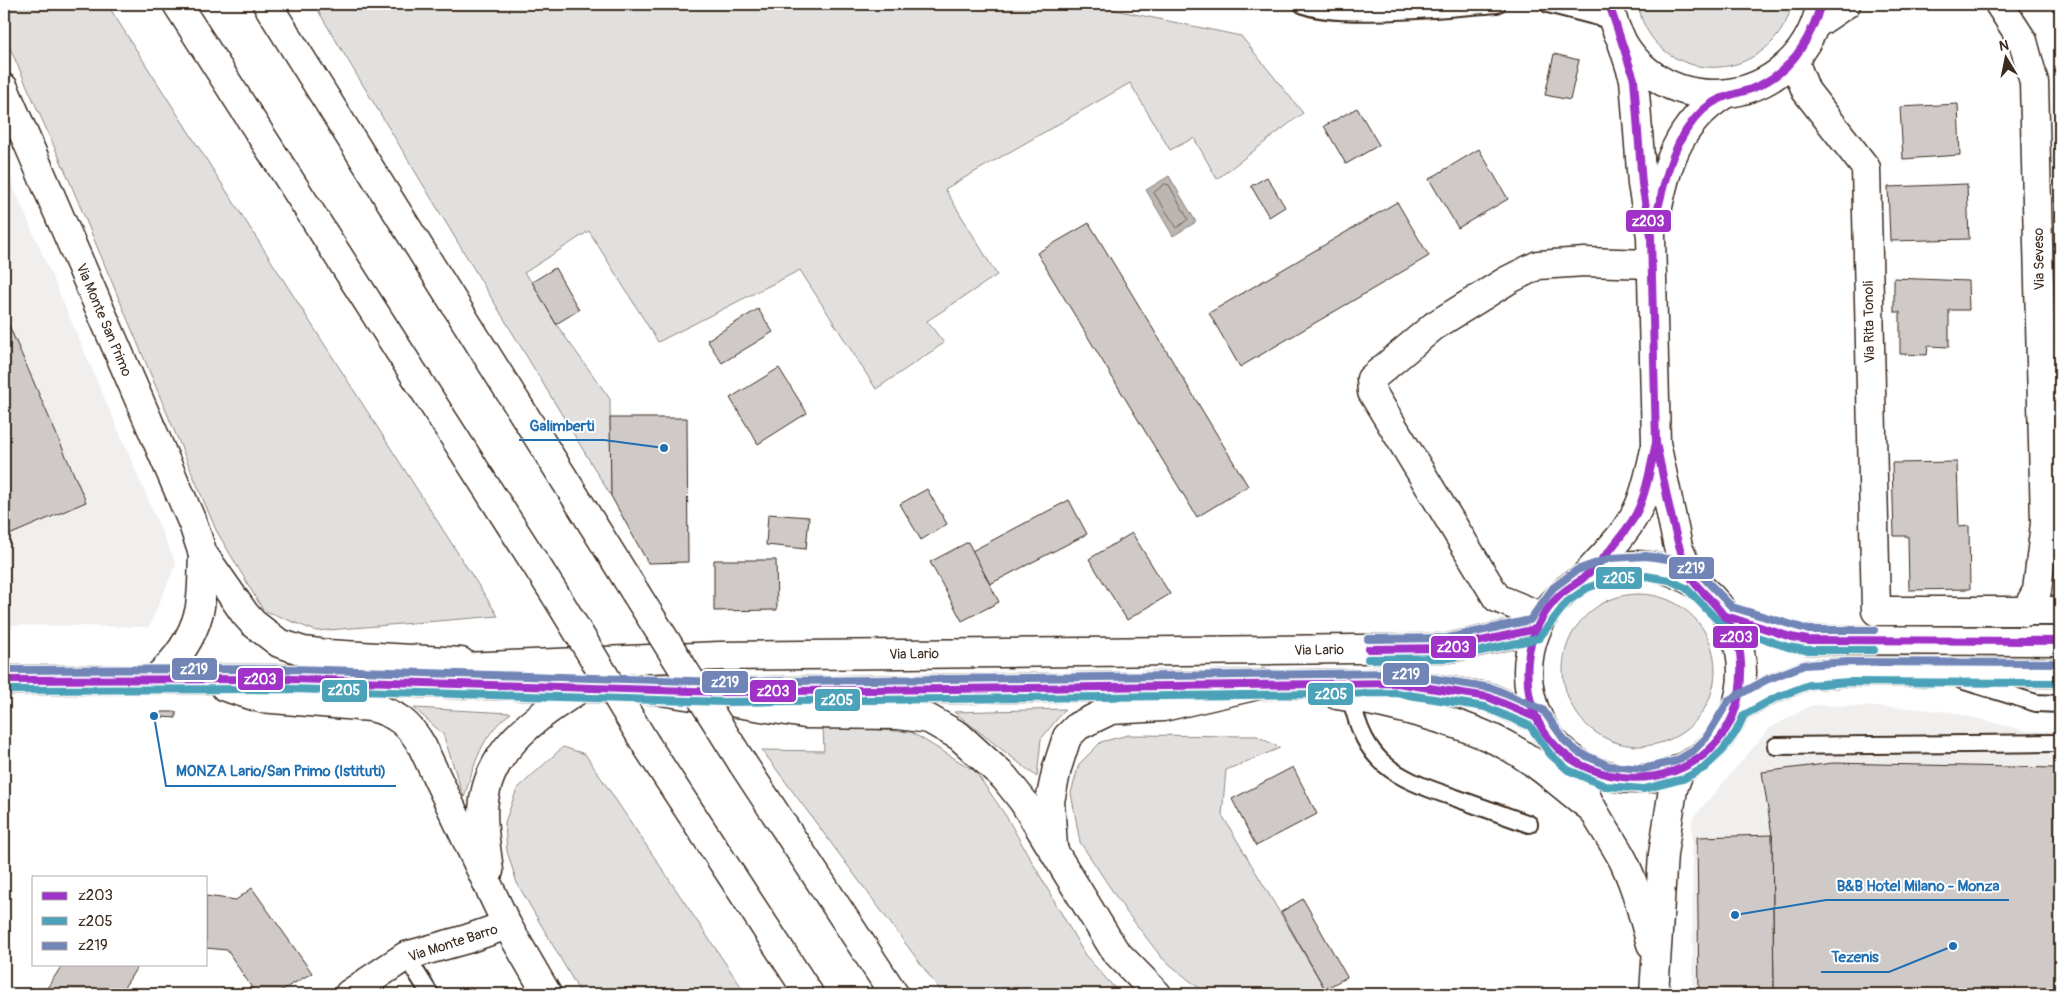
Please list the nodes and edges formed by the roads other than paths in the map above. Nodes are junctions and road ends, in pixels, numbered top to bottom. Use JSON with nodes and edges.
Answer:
{"nodes":[{"id":1,"x":177,"y":4,"type":"edge"},
{"id":2,"x":267,"y":4,"type":"edge"},
{"id":3,"x":1302,"y":4,"type":"edge"},
{"id":4,"x":1497,"y":4,"type":"edge"},
{"id":5,"x":1548,"y":4,"type":"edge"},
{"id":6,"x":1846,"y":4,"type":"edge"},
{"id":7,"x":1999,"y":4,"type":"edge"},
{"id":8,"x":1818,"y":14,"type":"edge"},
{"id":9,"x":1614,"y":20,"type":"edge"},
{"id":10,"x":1798,"y":56,"type":"junction"},
{"id":11,"x":4,"y":88,"type":"edge"},
{"id":12,"x":1725,"y":94,"type":"junction"},
{"id":13,"x":1651,"y":236,"type":"junction"},
{"id":14,"x":1651,"y":264,"type":"junction"},
{"id":15,"x":1656,"y":444,"type":"junction"},
{"id":16,"x":2045,"y":523,"type":"junction"},
{"id":17,"x":203,"y":554,"type":"junction"},
{"id":18,"x":2060,"y":554,"type":"edge"},
{"id":19,"x":1582,"y":579,"type":"junction"},
{"id":20,"x":1692,"y":580,"type":"junction"},
{"id":21,"x":2060,"y":611,"type":"edge"},
{"id":22,"x":2025,"y":612,"type":"junction"},
{"id":23,"x":1726,"y":616,"type":"junction"},
{"id":24,"x":1540,"y":623,"type":"junction"},
{"id":25,"x":2060,"y":641,"type":"edge"},
{"id":26,"x":495,"y":664,"type":"junction"},
{"id":27,"x":1939,"y":673,"type":"junction"},
{"id":28,"x":2060,"y":673,"type":"edge"},
{"id":29,"x":154,"y":679,"type":"junction"},
{"id":30,"x":208,"y":679,"type":"junction"},
{"id":31,"x":291,"y":679,"type":"junction"},
{"id":32,"x":4,"y":680,"type":"edge"},
{"id":33,"x":1263,"y":684,"type":"junction"},
{"id":34,"x":581,"y":688,"type":"junction"},
{"id":35,"x":661,"y":691,"type":"junction"},
{"id":36,"x":1351,"y":698,"type":"junction"},
{"id":37,"x":2060,"y":704,"type":"edge"},
{"id":38,"x":1736,"y":708,"type":"junction"},
{"id":39,"x":1537,"y":718,"type":"junction"},
{"id":40,"x":2060,"y":743,"type":"edge"},
{"id":41,"x":1776,"y":746,"type":"dead end"},
{"id":42,"x":1573,"y":761,"type":"junction"},
{"id":43,"x":1680,"y":770,"type":"junction"},
{"id":44,"x":1590,"y":807,"type":"junction"},
{"id":45,"x":1529,"y":824,"type":"dead end"},
{"id":46,"x":1054,"y":850,"type":"junction"},
{"id":47,"x":492,"y":893,"type":"junction"},
{"id":48,"x":507,"y":925,"type":"junction"},
{"id":49,"x":406,"y":956,"type":"junction"},
{"id":50,"x":1655,"y":957,"type":"junction"},
{"id":51,"x":349,"y":994,"type":"edge"},
{"id":52,"x":430,"y":994,"type":"edge"},
{"id":53,"x":547,"y":994,"type":"edge"},
{"id":54,"x":809,"y":994,"type":"edge"},
{"id":55,"x":894,"y":994,"type":"edge"},
{"id":56,"x":1157,"y":994,"type":"edge"},
{"id":57,"x":1654,"y":994,"type":"edge"}],
"edges":[{"from":1,"to":54,"type":"main road","bridge":true},
{"from":2,"to":55,"type":"main road","bridge":true},
{"from":3,"to":4,"type":"lane"},
{"from":5,"to":9,"type":"lane"},
{"from":6,"to":8,"type":"main road"},
{"from":7,"to":16,"type":"main road","name":"Via Seveso"},
{"from":8,"to":10,"type":"main road"},
{"from":9,"to":12,"type":"main road"},
{"from":9,"to":13,"type":"main road"},
{"from":10,"to":12,"type":"main road"},
{"from":10,"to":22,"type":"main road","name":"Via Rita Tonoli"},
{"from":11,"to":17,"type":"main road","name":"Via Monte San Primo"},
{"from":12,"to":13,"type":"main road"},
{"from":13,"to":14,"type":"main road"},
{"from":14,"to":15,"type":"main road"},
{"from":14,"to":24,"type":"main road"},
{"from":15,"to":19,"type":"main road"},
{"from":15,"to":20,"type":"main road"},
{"from":16,"to":18,"type":"main road","name":"Via Seveso"},
{"from":16,"to":22,"type":"main road","name":"Via Seveso"},
{"from":17,"to":26,"type":"main road"},
{"from":17,"to":29,"type":"main road"},
{"from":19,"to":20,"type":"main road"},
{"from":19,"to":24,"type":"main road"},
{"from":20,"to":23,"type":"main road"},
{"from":21,"to":22,"type":"main road"},
{"from":23,"to":25,"type":"main road"},
{"from":23,"to":38,"type":"main road"},
{"from":24,"to":26,"type":"main road","name":"Via Lario"},
{"from":24,"to":39,"type":"main road"},
{"from":26,"to":31,"type":"main road","name":"Via Lario"},
{"from":27,"to":28,"type":"main road"},
{"from":27,"to":37,"type":"lane"},
{"from":27,"to":38,"type":"main road"},
{"from":29,"to":30,"type":"main road","name":"Via Lario"},
{"from":29,"to":32,"type":"main road","name":"Via Lario"},
{"from":30,"to":31,"type":"main road","name":"Via Lario"},
{"from":30,"to":47,"type":"main road"},
{"from":31,"to":34,"type":"main road","name":"Via Lario"},
{"from":33,"to":35,"type":"main road","name":"Via Lario"},
{"from":33,"to":36,"type":"main road"},
{"from":33,"to":39,"type":"main road","name":"Via Lario"},
{"from":33,"to":46,"type":"main road"},
{"from":34,"to":35,"type":"main road","name":"Via Lario"},
{"from":34,"to":47,"type":"main road"},
{"from":35,"to":46,"type":"main road"},
{"from":36,"to":44,"type":"main road"},
{"from":36,"to":45,"type":"lane"},
{"from":38,"to":43,"type":"main road"},
{"from":39,"to":42,"type":"main road"},
{"from":40,"to":41,"type":"lane"},
{"from":42,"to":43,"type":"main road"},
{"from":42,"to":44,"type":"main road"},
{"from":43,"to":50,"type":"main road"},
{"from":44,"to":50,"type":"main road"},
{"from":46,"to":56,"type":"main road"},
{"from":47,"to":48,"type":"main road"},
{"from":48,"to":49,"type":"main road","name":"Via Monte Barro"},
{"from":48,"to":53,"type":"main road"},
{"from":49,"to":51,"type":"main road","name":"Via Monte Barro"},
{"from":49,"to":52,"type":"lane"},
{"from":50,"to":57,"type":"main road"}]}
